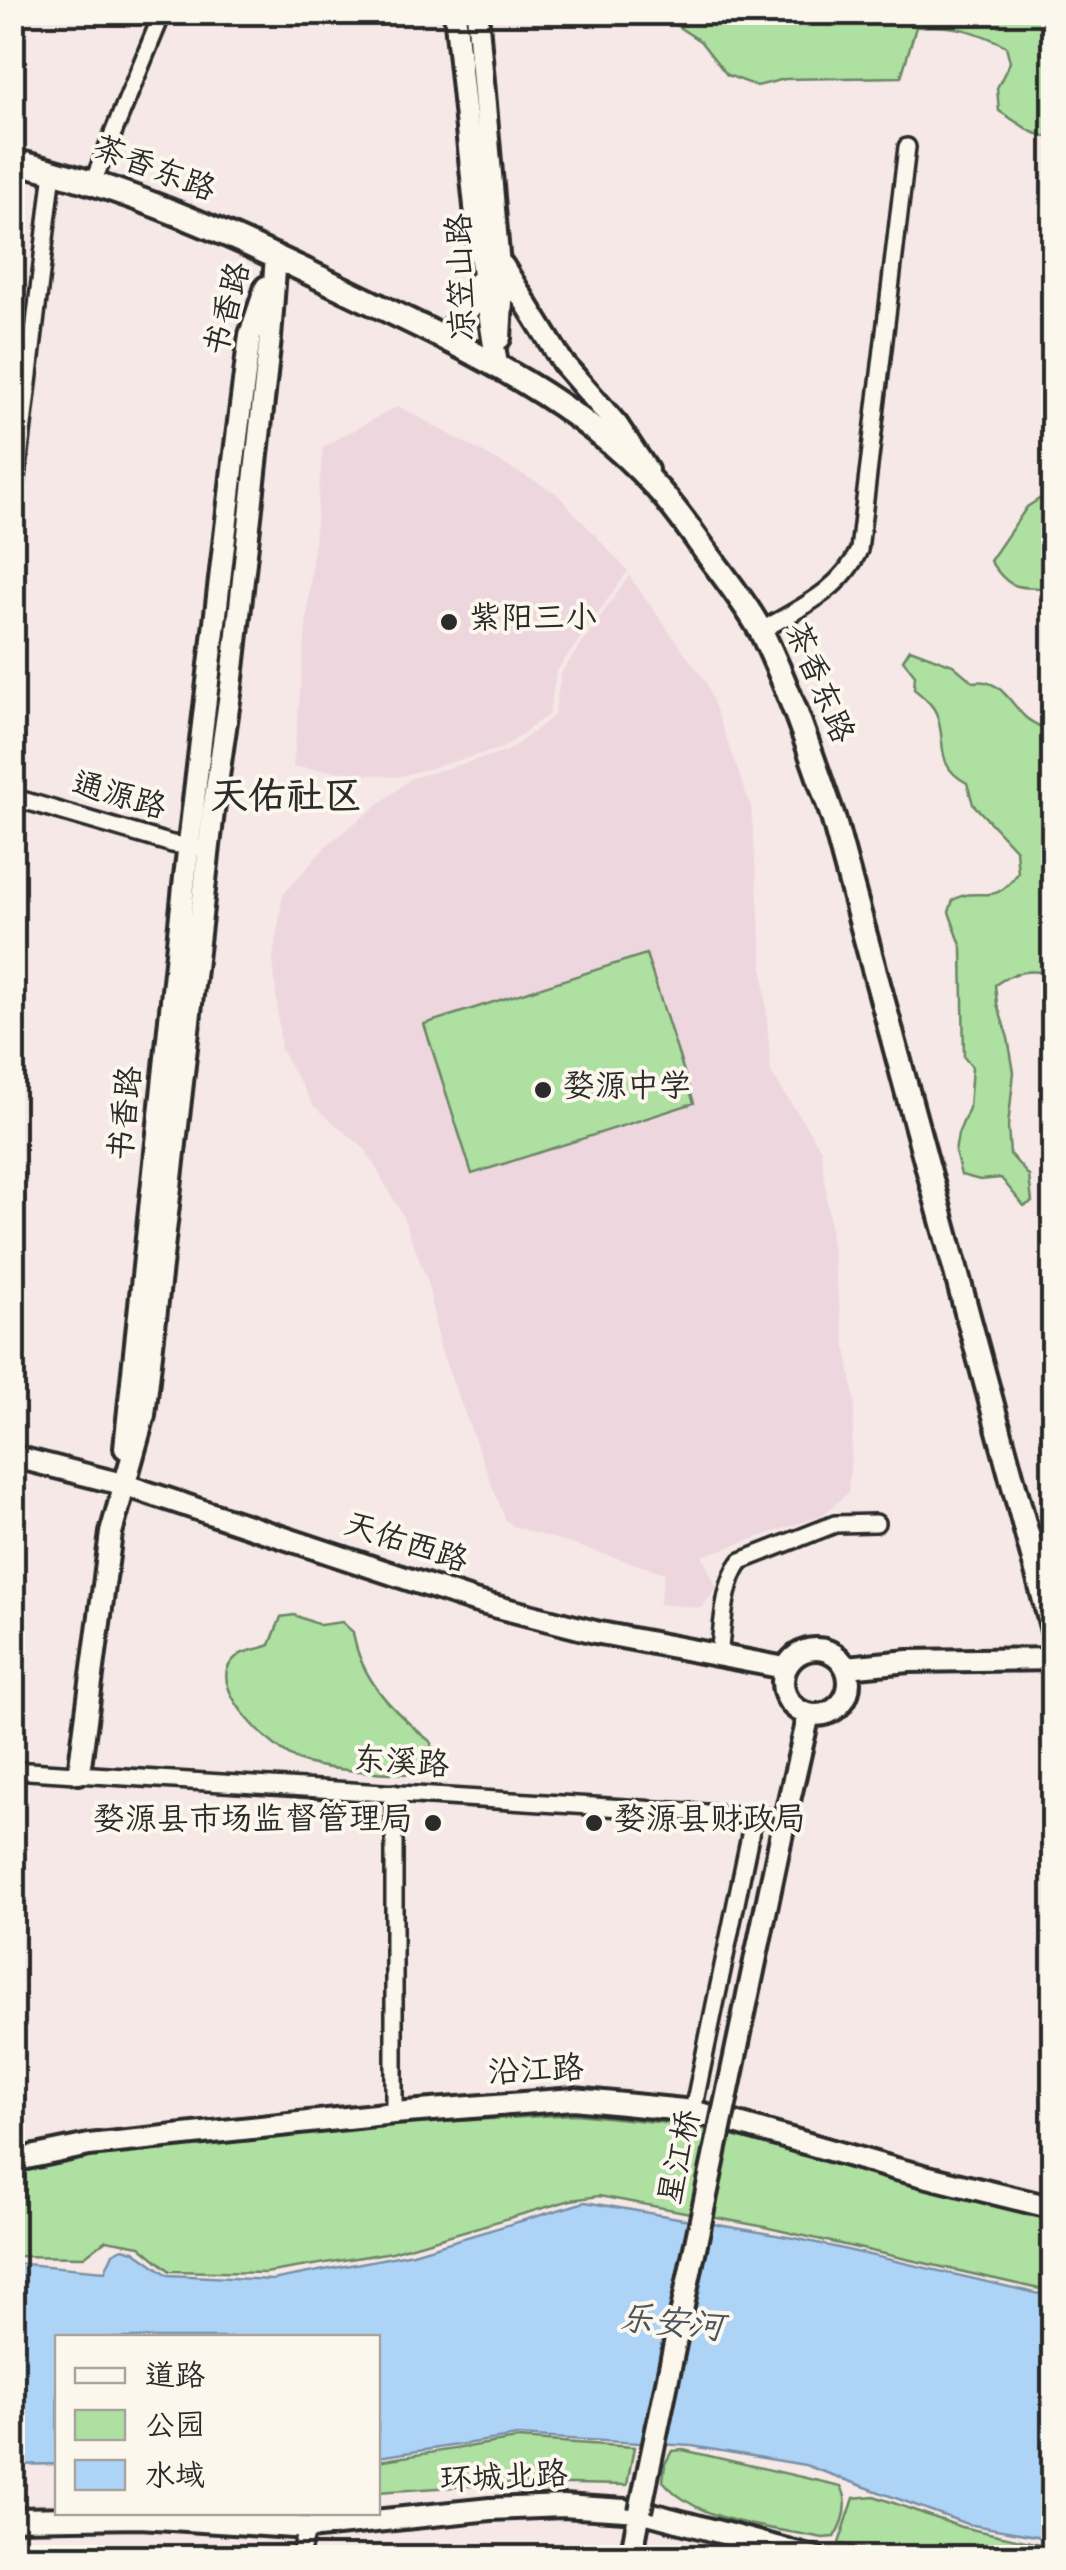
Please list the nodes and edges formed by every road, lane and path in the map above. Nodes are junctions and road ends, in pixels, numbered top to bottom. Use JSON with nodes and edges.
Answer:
{"nodes":[{"id":1,"x":164,"y":12,"type":"edge"},
{"id":2,"x":455,"y":12,"type":"edge"},
{"id":3,"x":477,"y":12,"type":"edge"},
{"id":4,"x":907,"y":147,"type":"dead end"},
{"id":5,"x":12,"y":161,"type":"edge"},
{"id":6,"x":54,"y":170,"type":"junction"},
{"id":7,"x":94,"y":182,"type":"junction"},
{"id":8,"x":489,"y":254,"type":"junction"},
{"id":9,"x":276,"y":256,"type":"junction"},
{"id":10,"x":441,"y":336,"type":"junction"},
{"id":11,"x":497,"y":365,"type":"junction"},
{"id":12,"x":655,"y":485,"type":"junction"},
{"id":13,"x":12,"y":519,"type":"edge"},
{"id":14,"x":761,"y":631,"type":"junction"},
{"id":15,"x":12,"y":797,"type":"edge"},
{"id":16,"x":199,"y":849,"type":"junction"},
{"id":17,"x":12,"y":1456,"type":"edge"},
{"id":18,"x":122,"y":1484,"type":"junction"},
{"id":19,"x":876,"y":1523,"type":"dead end"},
{"id":20,"x":1054,"y":1634,"type":"edge"},
{"id":21,"x":719,"y":1655,"type":"junction"},
{"id":22,"x":1054,"y":1659,"type":"edge"},
{"id":23,"x":847,"y":1667,"type":"junction"},
{"id":24,"x":785,"y":1668,"type":"junction"},
{"id":25,"x":809,"y":1714,"type":"junction"},
{"id":26,"x":12,"y":1770,"type":"edge"},
{"id":27,"x":78,"y":1774,"type":"junction"},
{"id":28,"x":394,"y":1794,"type":"junction"},
{"id":29,"x":754,"y":1816,"type":"junction"},
{"id":30,"x":785,"y":1818,"type":"junction"},
{"id":31,"x":394,"y":2112,"type":"junction"},
{"id":32,"x":692,"y":2112,"type":"junction"},
{"id":33,"x":12,"y":2162,"type":"edge"},
{"id":34,"x":1054,"y":2208,"type":"edge"},
{"id":35,"x":640,"y":2511,"type":"junction"},
{"id":36,"x":12,"y":2519,"type":"edge"},
{"id":37,"x":308,"y":2528,"type":"junction"},
{"id":38,"x":299,"y":2558,"type":"edge"},
{"id":39,"x":631,"y":2558,"type":"edge"},
{"id":40,"x":817,"y":2558,"type":"edge"}],
"edges":[{"from":1,"to":7,"type":"street"},
{"from":2,"to":8,"type":"street","name":"凉笠山路"},
{"from":3,"to":8,"type":"street","name":"凉笠山路"},
{"from":4,"to":14,"type":"street"},
{"from":5,"to":6,"type":"main road","name":"茶香东路"},
{"from":6,"to":7,"type":"main road","name":"茶香东路"},
{"from":6,"to":13,"type":"street"},
{"from":7,"to":9,"type":"main road","name":"茶香东路"},
{"from":8,"to":10,"type":"street"},
{"from":8,"to":11,"type":"street","name":"凉笠山路"},
{"from":8,"to":12,"type":"street"},
{"from":9,"to":10,"type":"main road","name":"茶香东路"},
{"from":9,"to":16,"type":"street","name":"书香路"},
{"from":10,"to":11,"type":"main road","name":"茶香东路"},
{"from":11,"to":12,"type":"main road","name":"茶香东路"},
{"from":12,"to":14,"type":"main road","name":"茶香东路"},
{"from":14,"to":20,"type":"main road","name":"茶香东路"},
{"from":15,"to":16,"type":"street","name":"通源路"},
{"from":16,"to":18,"type":"street","name":"书香路"},
{"from":17,"to":18,"type":"street","name":"天佑西路"},
{"from":18,"to":21,"type":"street","name":"天佑西路"},
{"from":18,"to":27,"type":"street","name":"书香路"},
{"from":19,"to":21,"type":"street"},
{"from":21,"to":24,"type":"street","name":"天佑西路"},
{"from":22,"to":23,"type":"street"},
{"from":23,"to":24,"type":"street"},
{"from":23,"to":25,"type":"street"},
{"from":24,"to":25,"type":"street"},
{"from":25,"to":30,"type":"street","name":"星江桥"},
{"from":26,"to":27,"type":"street","name":"东溪路"},
{"from":27,"to":28,"type":"street","name":"东溪路"},
{"from":28,"to":29,"type":"street","name":"东溪路"},
{"from":28,"to":31,"type":"street"},
{"from":29,"to":30,"type":"street","name":"东溪路"},
{"from":29,"to":32,"type":"street"},
{"from":30,"to":35,"type":"street","name":"星江桥","bridge":true},
{"from":31,"to":32,"type":"street","name":"沿江路"},
{"from":31,"to":33,"type":"street","name":"沿江路"},
{"from":32,"to":34,"type":"street","name":"沿江路"},
{"from":35,"to":37,"type":"street","name":"环城北路"},
{"from":35,"to":39,"type":"street","name":"星江桥"},
{"from":35,"to":40,"type":"street","name":"环城北路"},
{"from":36,"to":37,"type":"street","name":"环城北路"},
{"from":37,"to":38,"type":"street"}]}
